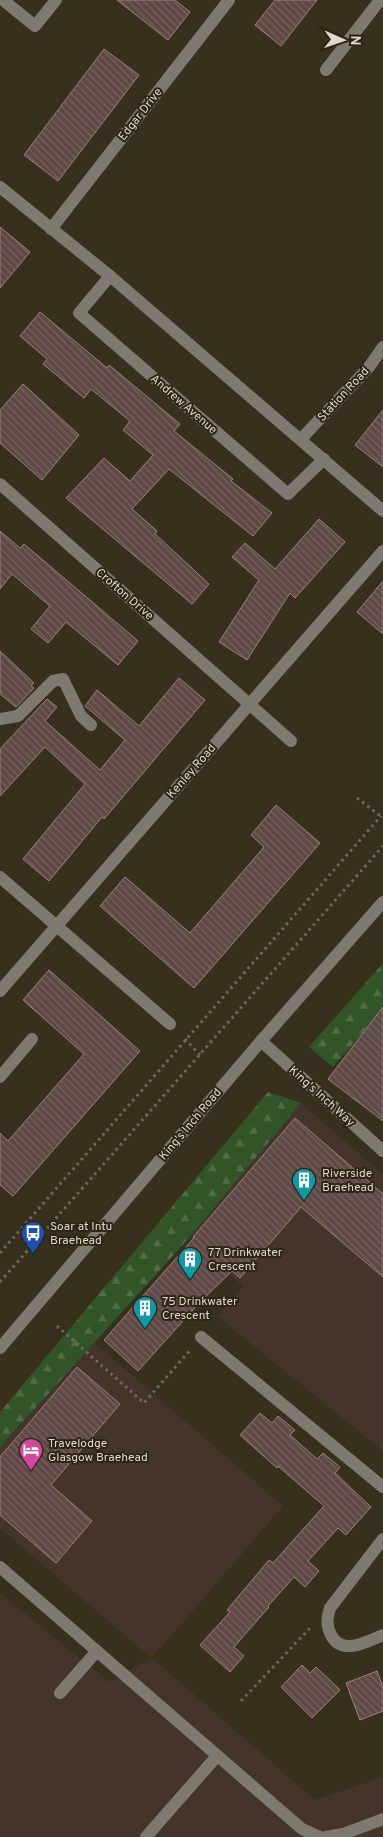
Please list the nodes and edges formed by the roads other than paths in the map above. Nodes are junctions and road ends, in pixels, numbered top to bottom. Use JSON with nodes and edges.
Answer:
{"nodes":[{"id":1,"x":3,"y":0,"type":"edge"},
{"id":2,"x":56,"y":0,"type":"edge"},
{"id":3,"x":380,"y":0,"type":"edge"},
{"id":4,"x":225,"y":1,"type":"edge"},
{"id":5,"x":326,"y":70,"type":"dead end"},
{"id":6,"x":0,"y":187,"type":"edge"},
{"id":7,"x":51,"y":229,"type":"junction"},
{"id":8,"x":110,"y":276,"type":"junction"},
{"id":9,"x":383,"y":347,"type":"edge"},
{"id":10,"x":301,"y":439,"type":"junction"},
{"id":11,"x":324,"y":459,"type":"junction"},
{"id":12,"x":0,"y":484,"type":"edge"},
{"id":13,"x":383,"y":511,"type":"edge"},
{"id":14,"x":383,"y":551,"type":"edge"},
{"id":15,"x":250,"y":704,"type":"junction"},
{"id":16,"x":0,"y":719,"type":"edge"},
{"id":17,"x":91,"y":725,"type":"dead end"},
{"id":18,"x":291,"y":741,"type":"dead end"},
{"id":19,"x":0,"y":877,"type":"edge"},
{"id":20,"x":383,"y":902,"type":"edge"},
{"id":21,"x":56,"y":927,"type":"junction"},
{"id":22,"x":0,"y":991,"type":"edge"},
{"id":23,"x":170,"y":1024,"type":"road end"},
{"id":24,"x":32,"y":1039,"type":"dead end"},
{"id":25,"x":261,"y":1041,"type":"junction"},
{"id":26,"x":0,"y":1077,"type":"edge"},
{"id":27,"x":383,"y":1151,"type":"edge"},
{"id":28,"x":202,"y":1337,"type":"road end"},
{"id":29,"x":0,"y":1348,"type":"edge"},
{"id":30,"x":383,"y":1488,"type":"edge"},
{"id":31,"x":383,"y":1539,"type":"edge"},
{"id":32,"x":0,"y":1567,"type":"edge"},
{"id":33,"x":383,"y":1635,"type":"edge"},
{"id":34,"x":97,"y":1651,"type":"junction"},
{"id":35,"x":60,"y":1693,"type":"dead end"},
{"id":36,"x":217,"y":1756,"type":"junction"},
{"id":37,"x":383,"y":1819,"type":"edge"},
{"id":38,"x":146,"y":1837,"type":"edge"},
{"id":39,"x":320,"y":1837,"type":"edge"},
{"id":40,"x":326,"y":1837,"type":"edge"}],
"edges":[{"from":1,"to":2,"type":"street"},
{"from":3,"to":5,"type":"street"},
{"from":4,"to":7,"type":"street","name":"Edgar Drive"},
{"from":6,"to":7,"type":"street"},
{"from":7,"to":8,"type":"street"},
{"from":8,"to":10,"type":"street"},
{"from":8,"to":11,"type":"street","name":"Andrew Avenue"},
{"from":9,"to":10,"type":"street","name":"Station Road"},
{"from":10,"to":11,"type":"street"},
{"from":11,"to":13,"type":"street"},
{"from":12,"to":15,"type":"street","name":"Crofton Drive"},
{"from":14,"to":15,"type":"street","name":"Kenley Road"},
{"from":15,"to":18,"type":"street","name":"Crofton Drive"},
{"from":15,"to":21,"type":"street","name":"Kenley Road"},
{"from":16,"to":17,"type":"street"},
{"from":19,"to":21,"type":"street"},
{"from":20,"to":25,"type":"street","name":"King's Inch Road"},
{"from":21,"to":22,"type":"street","name":"Kenley Road"},
{"from":21,"to":23,"type":"street"},
{"from":24,"to":26,"type":"street"},
{"from":25,"to":27,"type":"street","name":"King's Inch Way"},
{"from":25,"to":29,"type":"street","name":"King's Inch Road"},
{"from":28,"to":30,"type":"street"},
{"from":31,"to":33,"type":"street"},
{"from":32,"to":34,"type":"street"},
{"from":34,"to":35,"type":"street"},
{"from":34,"to":36,"type":"street"},
{"from":36,"to":38,"type":"street"},
{"from":36,"to":39,"type":"street"},
{"from":37,"to":40,"type":"street"}]}
